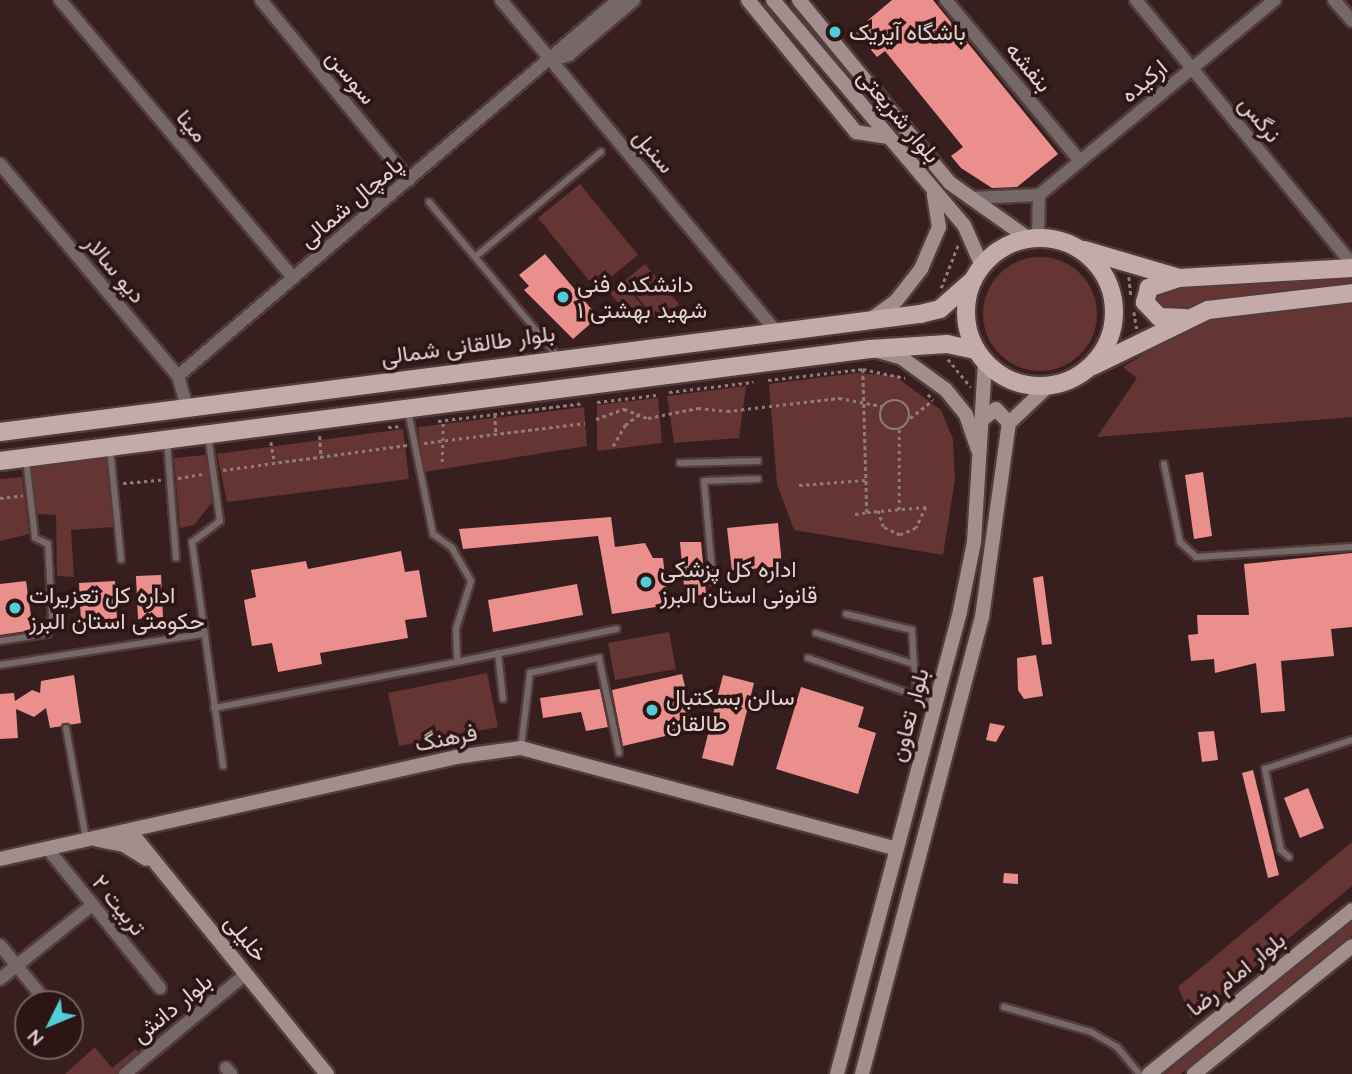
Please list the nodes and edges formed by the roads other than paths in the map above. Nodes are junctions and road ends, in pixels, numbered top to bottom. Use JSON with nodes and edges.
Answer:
{"nodes":[{"id":1,"x":60,"y":0,"type":"edge"},
{"id":2,"x":261,"y":0,"type":"edge"},
{"id":3,"x":501,"y":0,"type":"edge"},
{"id":4,"x":618,"y":0,"type":"edge"},
{"id":5,"x":634,"y":0,"type":"edge"},
{"id":6,"x":748,"y":0,"type":"edge"},
{"id":7,"x":773,"y":0,"type":"edge"},
{"id":8,"x":799,"y":0,"type":"edge"},
{"id":9,"x":946,"y":0,"type":"edge"},
{"id":10,"x":1136,"y":0,"type":"edge"},
{"id":11,"x":1275,"y":0,"type":"edge"},
{"id":12,"x":1334,"y":0,"type":"edge"},
{"id":13,"x":1352,"y":21,"type":"edge"},
{"id":14,"x":551,"y":61,"type":"junction"},
{"id":15,"x":1192,"y":69,"type":"junction"},
{"id":16,"x":887,"y":137,"type":"junction"},
{"id":17,"x":601,"y":152,"type":"dead end"},
{"id":18,"x":1080,"y":161,"type":"junction"},
{"id":19,"x":0,"y":164,"type":"edge"},
{"id":20,"x":409,"y":180,"type":"junction"},
{"id":21,"x":934,"y":194,"type":"junction"},
{"id":22,"x":1039,"y":195,"type":"junction"},
{"id":23,"x":967,"y":198,"type":"junction"},
{"id":24,"x":429,"y":202,"type":"dead end"},
{"id":25,"x":982,"y":207,"type":"junction"},
{"id":26,"x":963,"y":231,"type":"junction"},
{"id":27,"x":1034,"y":239,"type":"junction"},
{"id":28,"x":1075,"y":247,"type":"junction"},
{"id":29,"x":475,"y":257,"type":"junction"},
{"id":30,"x":1352,"y":266,"type":"edge"},
{"id":31,"x":978,"y":273,"type":"junction"},
{"id":32,"x":293,"y":278,"type":"junction"},
{"id":33,"x":1179,"y":278,"type":"junction"},
{"id":34,"x":1352,"y":293,"type":"edge"},
{"id":35,"x":913,"y":315,"type":"junction"},
{"id":36,"x":1185,"y":318,"type":"junction"},
{"id":37,"x":867,"y":322,"type":"junction"},
{"id":38,"x":774,"y":330,"type":"junction"},
{"id":39,"x":917,"y":345,"type":"junction"},
{"id":40,"x":870,"y":349,"type":"junction"},
{"id":41,"x":981,"y":356,"type":"junction"},
{"id":42,"x":559,"y":357,"type":"junction"},
{"id":43,"x":1090,"y":368,"type":"junction"},
{"id":44,"x":177,"y":376,"type":"junction"},
{"id":45,"x":1048,"y":386,"type":"junction"},
{"id":46,"x":407,"y":405,"type":"junction"},
{"id":47,"x":187,"y":407,"type":"junction"},
{"id":48,"x":983,"y":419,"type":"junction"},
{"id":49,"x":1009,"y":423,"type":"junction"},
{"id":50,"x":3,"y":428,"type":"edge"},
{"id":51,"x":208,"y":434,"type":"junction"},
{"id":52,"x":167,"y":439,"type":"junction"},
{"id":53,"x":110,"y":446,"type":"junction"},
{"id":54,"x":979,"y":452,"type":"junction"},
{"id":55,"x":26,"y":457,"type":"junction"},
{"id":56,"x":0,"y":461,"type":"edge"},
{"id":57,"x":758,"y":461,"type":"dead end"},
{"id":58,"x":680,"y":463,"type":"dead end"},
{"id":59,"x":1164,"y":464,"type":"dead end"},
{"id":60,"x":758,"y":479,"type":"dead end"},
{"id":61,"x":1352,"y":547,"type":"edge"},
{"id":62,"x":176,"y":558,"type":"dead end"},
{"id":63,"x":121,"y":559,"type":"dead end"},
{"id":64,"x":713,"y":582,"type":"dead end"},
{"id":65,"x":846,"y":614,"type":"dead end"},
{"id":66,"x":617,"y":629,"type":"dead end"},
{"id":67,"x":816,"y":633,"type":"dead end"},
{"id":68,"x":203,"y":634,"type":"junction"},
{"id":69,"x":0,"y":641,"type":"edge"},
{"id":70,"x":498,"y":653,"type":"junction"},
{"id":71,"x":808,"y":659,"type":"dead end"},
{"id":72,"x":457,"y":662,"type":"junction"},
{"id":73,"x":914,"y":664,"type":"junction"},
{"id":74,"x":0,"y":665,"type":"edge"},
{"id":75,"x":917,"y":693,"type":"junction"},
{"id":76,"x":503,"y":699,"type":"dead end"},
{"id":77,"x":936,"y":703,"type":"junction"},
{"id":78,"x":214,"y":708,"type":"junction"},
{"id":79,"x":66,"y":728,"type":"dead end"},
{"id":80,"x":1352,"y":740,"type":"edge"},
{"id":81,"x":521,"y":748,"type":"junction"},
{"id":82,"x":619,"y":753,"type":"dead end"},
{"id":83,"x":223,"y":766,"type":"dead end"},
{"id":84,"x":162,"y":827,"type":"junction"},
{"id":85,"x":130,"y":831,"type":"junction"},
{"id":86,"x":86,"y":839,"type":"junction"},
{"id":87,"x":47,"y":848,"type":"junction"},
{"id":88,"x":897,"y":849,"type":"junction"},
{"id":89,"x":148,"y":855,"type":"junction"},
{"id":90,"x":1289,"y":858,"type":"dead end"},
{"id":91,"x":0,"y":859,"type":"edge"},
{"id":92,"x":169,"y":880,"type":"junction"},
{"id":93,"x":92,"y":905,"type":"junction"},
{"id":94,"x":1352,"y":910,"type":"edge"},
{"id":95,"x":0,"y":945,"type":"edge"},
{"id":96,"x":1352,"y":946,"type":"edge"},
{"id":97,"x":17,"y":966,"type":"junction"},
{"id":98,"x":246,"y":974,"type":"junction"},
{"id":99,"x":0,"y":979,"type":"edge"},
{"id":100,"x":160,"y":988,"type":"dead end"},
{"id":101,"x":37,"y":990,"type":"edge"},
{"id":102,"x":1004,"y":1007,"type":"dead end"},
{"id":103,"x":1211,"y":1069,"type":"edge"},
{"id":104,"x":125,"y":1074,"type":"edge"},
{"id":105,"x":327,"y":1074,"type":"edge"},
{"id":106,"x":837,"y":1074,"type":"edge"},
{"id":107,"x":862,"y":1074,"type":"edge"},
{"id":108,"x":1140,"y":1074,"type":"edge"},
{"id":109,"x":1149,"y":1074,"type":"edge"},
{"id":110,"x":1194,"y":1074,"type":"edge"}],
"edges":[{"from":1,"to":32,"type":"street","name":"مینا"},
{"from":2,"to":20,"type":"street","name":"سوسن"},
{"from":3,"to":14,"type":"street","name":"سنبل"},
{"from":4,"to":14,"type":"street","name":"پامچال شمالی"},
{"from":5,"to":14,"type":"street","name":"پامچال شمالی"},
{"from":6,"to":16,"type":"main road"},
{"from":7,"to":16,"type":"main road","name":"بلوار شریعتی"},
{"from":8,"to":23,"type":"main road","name":"بلوار شریعتی"},
{"from":9,"to":18,"type":"street","name":"بنفشه"},
{"from":10,"to":15,"type":"street","name":"نرگس"},
{"from":11,"to":15,"type":"street","name":"ارکیده"},
{"from":12,"to":13,"type":"street"},
{"from":14,"to":20,"type":"street","name":"پامچال شمالی"},
{"from":14,"to":38,"type":"street","name":"سنبل"},
{"from":15,"to":18,"type":"street","name":"ارکیده"},
{"from":15,"to":30,"type":"street","name":"نرگس"},
{"from":16,"to":21,"type":"main road","name":"بلوار شریعتی"},
{"from":17,"to":29,"type":"lane"},
{"from":18,"to":22,"type":"street","name":"ارکیده"},
{"from":19,"to":44,"type":"street","name":"دیو سالار"},
{"from":20,"to":32,"type":"street","name":"پامچال شمالی"},
{"from":21,"to":26,"type":"main road","name":"بلوار شریعتی"},
{"from":21,"to":37,"type":"main road"},
{"from":22,"to":23,"type":"street"},
{"from":22,"to":27,"type":"street"},
{"from":23,"to":25,"type":"main road","name":"بلوار شریعتی"},
{"from":24,"to":29,"type":"lane"},
{"from":25,"to":26,"type":"main road"},
{"from":25,"to":27,"type":"main road","name":"بلوار شریعتی"},
{"from":26,"to":31,"type":"main road","name":"بلوار شریعتی"},
{"from":27,"to":28,"type":"main road"},
{"from":27,"to":31,"type":"main road"},
{"from":28,"to":33,"type":"main road"},
{"from":28,"to":43,"type":"main road"},
{"from":29,"to":42,"type":"lane"},
{"from":30,"to":33,"type":"main road"},
{"from":31,"to":35,"type":"main road","name":"بلوار طالقانی شمالی"},
{"from":31,"to":41,"type":"main road"},
{"from":32,"to":44,"type":"street","name":"پامچال شمالی"},
{"from":33,"to":36,"type":"main road"},
{"from":34,"to":36,"type":"main road"},
{"from":35,"to":37,"type":"main road","name":"بلوار طالقانی شمالی"},
{"from":35,"to":39,"type":"main road"},
{"from":36,"to":43,"type":"main road"},
{"from":37,"to":38,"type":"main road","name":"بلوار طالقانی شمالی"},
{"from":38,"to":42,"type":"main road","name":"بلوار طالقانی شمالی"},
{"from":39,"to":40,"type":"main road"},
{"from":39,"to":41,"type":"main road"},
{"from":40,"to":46,"type":"main road"},
{"from":40,"to":54,"type":"main road"},
{"from":41,"to":45,"type":"main road"},
{"from":41,"to":48,"type":"main road","name":"بلوار تعاون"},
{"from":42,"to":47,"type":"main road","name":"بلوار طالقانی شمالی"},
{"from":43,"to":45,"type":"main road"},
{"from":44,"to":47,"type":"street","name":"دیو سالار"},
{"from":45,"to":49,"type":"main road"},
{"from":46,"to":51,"type":"main road"},
{"from":46,"to":72,"type":"lane"},
{"from":47,"to":50,"type":"main road","name":"بلوار طالقانی شمالی"},
{"from":48,"to":49,"type":"main road"},
{"from":48,"to":54,"type":"main road","name":"بلوار تعاون"},
{"from":49,"to":107,"type":"main road","name":"بلوار تعاون"},
{"from":51,"to":52,"type":"main road"},
{"from":51,"to":68,"type":"lane"},
{"from":52,"to":53,"type":"main road"},
{"from":52,"to":62,"type":"lane"},
{"from":53,"to":55,"type":"main road"},
{"from":53,"to":63,"type":"lane"},
{"from":54,"to":77,"type":"main road","name":"بلوار تعاون"},
{"from":55,"to":56,"type":"main road"},
{"from":55,"to":69,"type":"lane"},
{"from":57,"to":58,"type":"lane"},
{"from":59,"to":61,"type":"lane"},
{"from":60,"to":64,"type":"lane"},
{"from":65,"to":73,"type":"lane"},
{"from":66,"to":70,"type":"lane"},
{"from":67,"to":73,"type":"lane"},
{"from":68,"to":74,"type":"lane"},
{"from":68,"to":78,"type":"lane"},
{"from":70,"to":72,"type":"lane"},
{"from":70,"to":76,"type":"lane"},
{"from":71,"to":75,"type":"lane"},
{"from":72,"to":78,"type":"lane"},
{"from":73,"to":75,"type":"lane"},
{"from":75,"to":77,"type":"lane"},
{"from":77,"to":88,"type":"main road","name":"بلوار تعاون"},
{"from":78,"to":83,"type":"lane"},
{"from":79,"to":86,"type":"lane"},
{"from":80,"to":90,"type":"lane"},
{"from":81,"to":82,"type":"lane"},
{"from":81,"to":84,"type":"main road","name":"فرهنگ"},
{"from":81,"to":88,"type":"main road","name":"فرهنگ"},
{"from":84,"to":85,"type":"main road","name":"فرهنگ"},
{"from":84,"to":89,"type":"main road"},
{"from":85,"to":86,"type":"main road","name":"فرهنگ"},
{"from":85,"to":89,"type":"main road","name":"خلیلی"},
{"from":86,"to":87,"type":"main road","name":"فرهنگ"},
{"from":86,"to":92,"type":"main road"},
{"from":87,"to":91,"type":"main road","name":"فرهنگ"},
{"from":87,"to":93,"type":"street","name":"تربیت ۲"},
{"from":88,"to":106,"type":"main road","name":"بلوار تعاون"},
{"from":89,"to":92,"type":"main road","name":"خلیلی"},
{"from":92,"to":98,"type":"main road","name":"خلیلی"},
{"from":93,"to":97,"type":"street"},
{"from":93,"to":100,"type":"street","name":"تربیت ۲"},
{"from":94,"to":109,"type":"main road","name":"بلوار امام رضا"},
{"from":95,"to":97,"type":"street"},
{"from":96,"to":103,"type":"main road"},
{"from":97,"to":99,"type":"street"},
{"from":97,"to":101,"type":"street"},
{"from":98,"to":104,"type":"street","name":"بلوار دانش"},
{"from":98,"to":105,"type":"main road","name":"خلیلی"},
{"from":102,"to":108,"type":"lane"},
{"from":103,"to":110,"type":"main road"}]}
